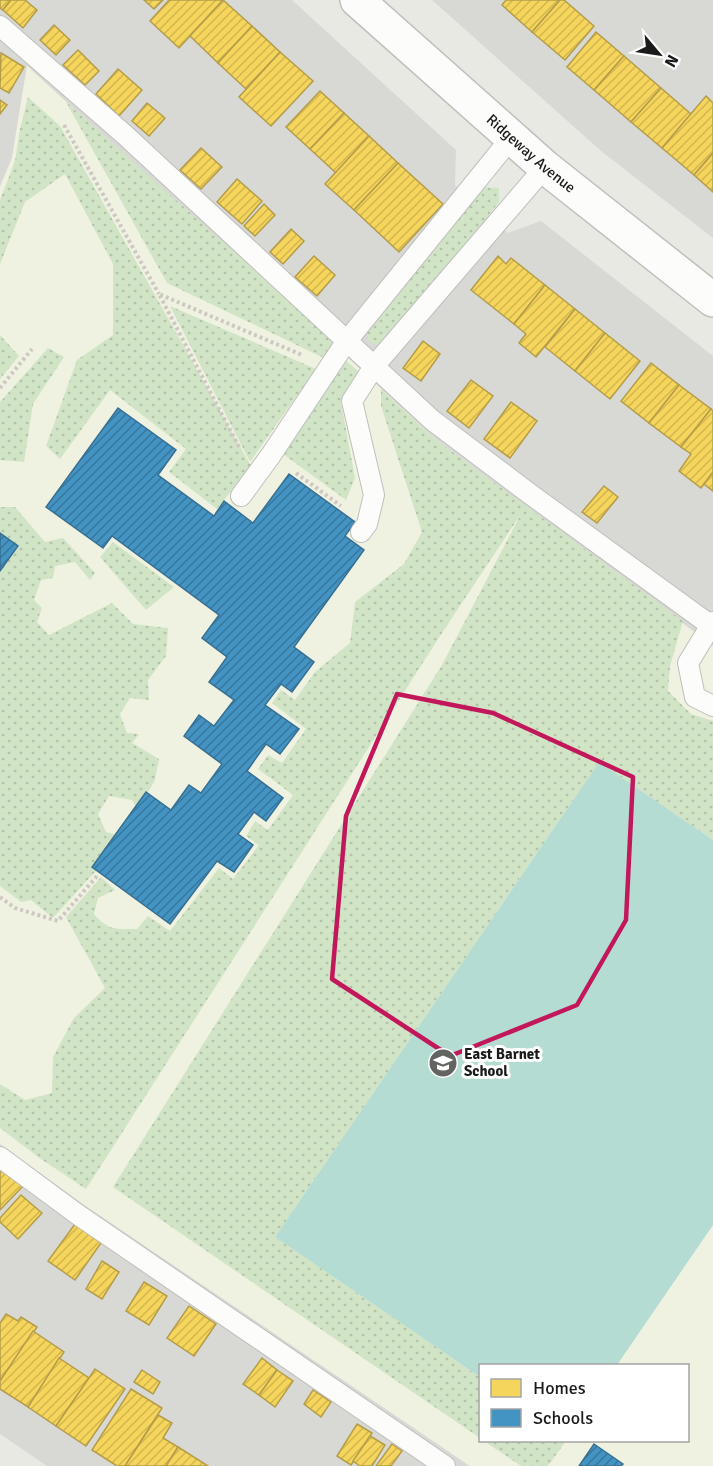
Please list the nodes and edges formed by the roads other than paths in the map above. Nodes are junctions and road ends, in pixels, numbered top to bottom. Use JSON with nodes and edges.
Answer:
{"nodes":[{"id":1,"x":357,"y":0,"type":"edge"},
{"id":2,"x":0,"y":26,"type":"edge"},
{"id":3,"x":511,"y":138,"type":"junction"},
{"id":4,"x":545,"y":167,"type":"junction"},
{"id":5,"x":713,"y":300,"type":"edge"},
{"id":6,"x":346,"y":342,"type":"junction"},
{"id":7,"x":375,"y":365,"type":"junction"},
{"id":8,"x":241,"y":496,"type":"dead end"},
{"id":9,"x":364,"y":528,"type":"road end"},
{"id":10,"x":712,"y":625,"type":"edge"},
{"id":11,"x":713,"y":706,"type":"edge"},
{"id":12,"x":0,"y":1157,"type":"edge"},
{"id":13,"x":445,"y":1466,"type":"edge"}],
"edges":[{"from":1,"to":3,"type":"street","name":"Ridgeway Avenue"},
{"from":2,"to":6,"type":"lane"},
{"from":3,"to":4,"type":"street","name":"Ridgeway Avenue"},
{"from":3,"to":6,"type":"lane"},
{"from":4,"to":5,"type":"street","name":"Ridgeway Avenue"},
{"from":4,"to":7,"type":"lane"},
{"from":6,"to":7,"type":"lane"},
{"from":6,"to":8,"type":"lane"},
{"from":7,"to":9,"type":"lane"},
{"from":7,"to":10,"type":"lane"},
{"from":10,"to":11,"type":"lane"},
{"from":12,"to":13,"type":"lane"}]}
